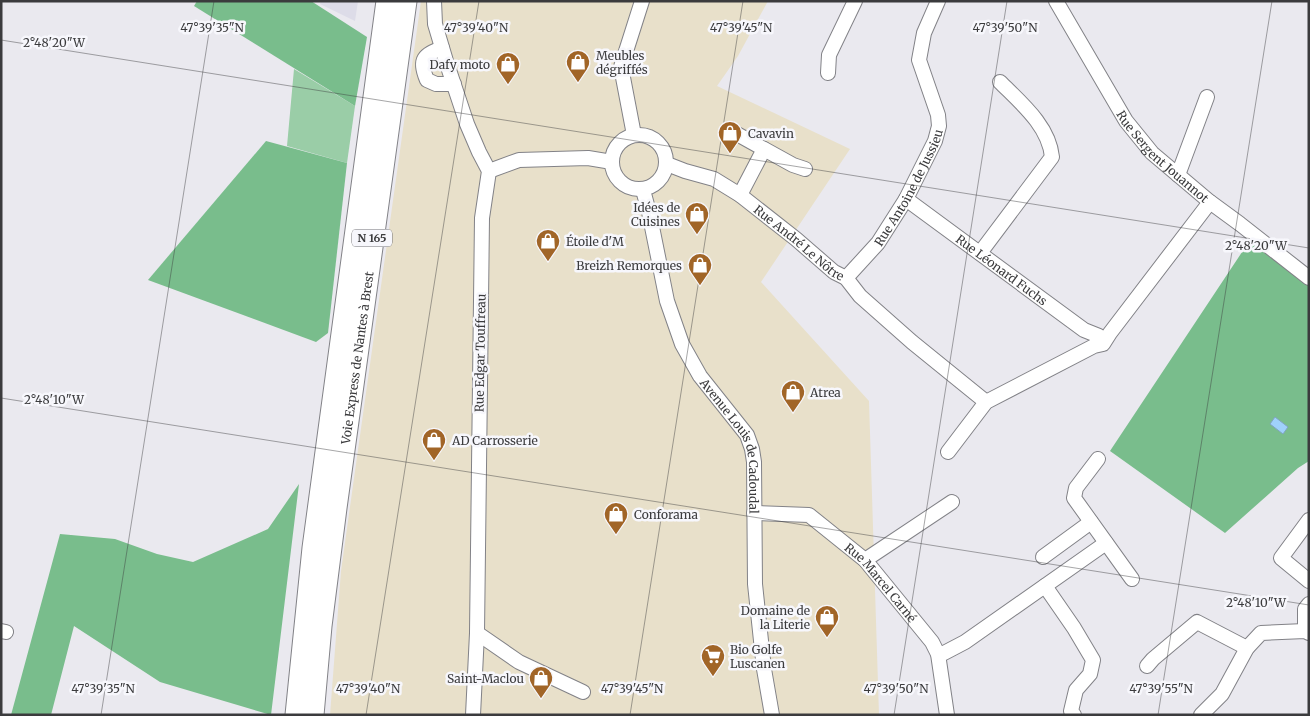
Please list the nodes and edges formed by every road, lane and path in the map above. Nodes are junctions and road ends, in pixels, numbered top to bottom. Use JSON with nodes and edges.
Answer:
{"nodes":[{"id":1,"x":387,"y":1,"type":"edge"},
{"id":2,"x":406,"y":1,"type":"edge"},
{"id":3,"x":434,"y":1,"type":"edge"},
{"id":4,"x":642,"y":1,"type":"edge"},
{"id":5,"x":854,"y":1,"type":"edge"},
{"id":6,"x":938,"y":1,"type":"edge"},
{"id":7,"x":1056,"y":1,"type":"edge"},
{"id":8,"x":442,"y":48,"type":"junction"},
{"id":9,"x":828,"y":73,"type":"dead end"},
{"id":10,"x":1000,"y":82,"type":"dead end"},
{"id":11,"x":454,"y":84,"type":"junction"},
{"id":12,"x":1207,"y":97,"type":"dead end"},
{"id":13,"x":737,"y":134,"type":"dead end"},
{"id":14,"x":634,"y":135,"type":"junction"},
{"id":15,"x":764,"y":149,"type":"junction"},
{"id":16,"x":612,"y":162,"type":"junction"},
{"id":17,"x":667,"y":164,"type":"junction"},
{"id":18,"x":805,"y":169,"type":"dead end"},
{"id":19,"x":489,"y":171,"type":"junction"},
{"id":20,"x":1178,"y":176,"type":"junction"},
{"id":21,"x":643,"y":190,"type":"junction"},
{"id":22,"x":740,"y":195,"type":"junction"},
{"id":23,"x":906,"y":199,"type":"junction"},
{"id":24,"x":1210,"y":202,"type":"junction"},
{"id":25,"x":980,"y":253,"type":"junction"},
{"id":26,"x":846,"y":278,"type":"junction"},
{"id":27,"x":1309,"y":278,"type":"edge"},
{"id":28,"x":1101,"y":338,"type":"junction"},
{"id":29,"x":986,"y":402,"type":"junction"},
{"id":30,"x":948,"y":452,"type":"dead end"},
{"id":31,"x":1098,"y":459,"type":"dead end"},
{"id":32,"x":952,"y":502,"type":"dead end"},
{"id":33,"x":754,"y":513,"type":"junction"},
{"id":34,"x":1309,"y":520,"type":"edge"},
{"id":35,"x":1091,"y":522,"type":"junction"},
{"id":36,"x":1106,"y":543,"type":"junction"},
{"id":37,"x":312,"y":548,"type":"junction"},
{"id":38,"x":1043,"y":557,"type":"dead end"},
{"id":39,"x":865,"y":560,"type":"junction"},
{"id":40,"x":1132,"y":579,"type":"dead end"},
{"id":41,"x":1309,"y":581,"type":"edge"},
{"id":42,"x":1045,"y":586,"type":"junction"},
{"id":43,"x":1309,"y":604,"type":"edge"},
{"id":44,"x":1307,"y":632,"type":"edge"},
{"id":45,"x":477,"y":633,"type":"junction"},
{"id":46,"x":1247,"y":648,"type":"junction"},
{"id":47,"x":938,"y":654,"type":"junction"},
{"id":48,"x":1147,"y":666,"type":"dead end"},
{"id":49,"x":583,"y":692,"type":"dead end"},
{"id":50,"x":281,"y":715,"type":"edge"},
{"id":51,"x":296,"y":715,"type":"edge"},
{"id":52,"x":313,"y":715,"type":"edge"},
{"id":53,"x":473,"y":715,"type":"edge"},
{"id":54,"x":772,"y":715,"type":"edge"},
{"id":55,"x":947,"y":715,"type":"edge"},
{"id":56,"x":1074,"y":715,"type":"edge"},
{"id":57,"x":1201,"y":715,"type":"edge"}],
"edges":[{"from":1,"to":37,"type":"highway","name":"Voie Express de Nantes à Brest","number":"N 165"},
{"from":2,"to":52,"type":"highway","name":"Voie Express de Nantes à Brest","number":"N 165"},
{"from":3,"to":8,"type":"street"},
{"from":4,"to":14,"type":"street"},
{"from":5,"to":9,"type":"street"},
{"from":6,"to":23,"type":"street","name":"Rue Antoine de Jussieu"},
{"from":7,"to":20,"type":"street","name":"Rue Sergent Jouannot"},
{"from":8,"to":11,"type":"street"},
{"from":8,"to":11,"type":"street"},
{"from":10,"to":25,"type":"street"},
{"from":11,"to":19,"type":"street"},
{"from":12,"to":20,"type":"street"},
{"from":13,"to":15,"type":"street"},
{"from":14,"to":16,"type":"street"},
{"from":14,"to":17,"type":"street"},
{"from":15,"to":18,"type":"street"},
{"from":15,"to":22,"type":"street"},
{"from":16,"to":19,"type":"street"},
{"from":16,"to":21,"type":"street"},
{"from":17,"to":21,"type":"street"},
{"from":17,"to":22,"type":"street","name":"Rue André Le Nôtre"},
{"from":19,"to":45,"type":"street","name":"Rue Edgar Touffreau"},
{"from":20,"to":24,"type":"street","name":"Rue Sergent Jouannot"},
{"from":21,"to":33,"type":"street","name":"Avenue Louis de Cadoudal"},
{"from":22,"to":26,"type":"street","name":"Rue André Le Nôtre"},
{"from":23,"to":25,"type":"street","name":"Rue Léonard Fuchs"},
{"from":23,"to":26,"type":"street","name":"Rue Antoine de Jussieu"},
{"from":24,"to":27,"type":"street","name":"Rue Sergent Jouannot"},
{"from":24,"to":28,"type":"street"},
{"from":25,"to":28,"type":"street","name":"Rue Léonard Fuchs"},
{"from":26,"to":29,"type":"street","name":"Rue André Le Nôtre"},
{"from":28,"to":29,"type":"street"},
{"from":29,"to":30,"type":"street"},
{"from":31,"to":35,"type":"street"},
{"from":32,"to":39,"type":"street"},
{"from":33,"to":39,"type":"street","name":"Rue Marcel Carné"},
{"from":33,"to":54,"type":"street","name":"Avenue Louis de Cadoudal"},
{"from":34,"to":41,"type":"street"},
{"from":35,"to":36,"type":"street"},
{"from":35,"to":38,"type":"street"},
{"from":36,"to":40,"type":"street"},
{"from":36,"to":42,"type":"street"},
{"from":37,"to":50,"type":"highway"},
{"from":37,"to":51,"type":"highway","name":"Voie Express de Nantes à Brest","number":"N 165"},
{"from":39,"to":47,"type":"street","name":"Rue Marcel Carné"},
{"from":42,"to":47,"type":"street"},
{"from":42,"to":56,"type":"street"},
{"from":43,"to":44,"type":"street"},
{"from":44,"to":46,"type":"street"},
{"from":45,"to":49,"type":"street"},
{"from":45,"to":53,"type":"street","name":"Rue Edgar Touffreau"},
{"from":46,"to":48,"type":"street"},
{"from":46,"to":57,"type":"street"},
{"from":47,"to":55,"type":"street","name":"Rue Marcel Carné"}]}
